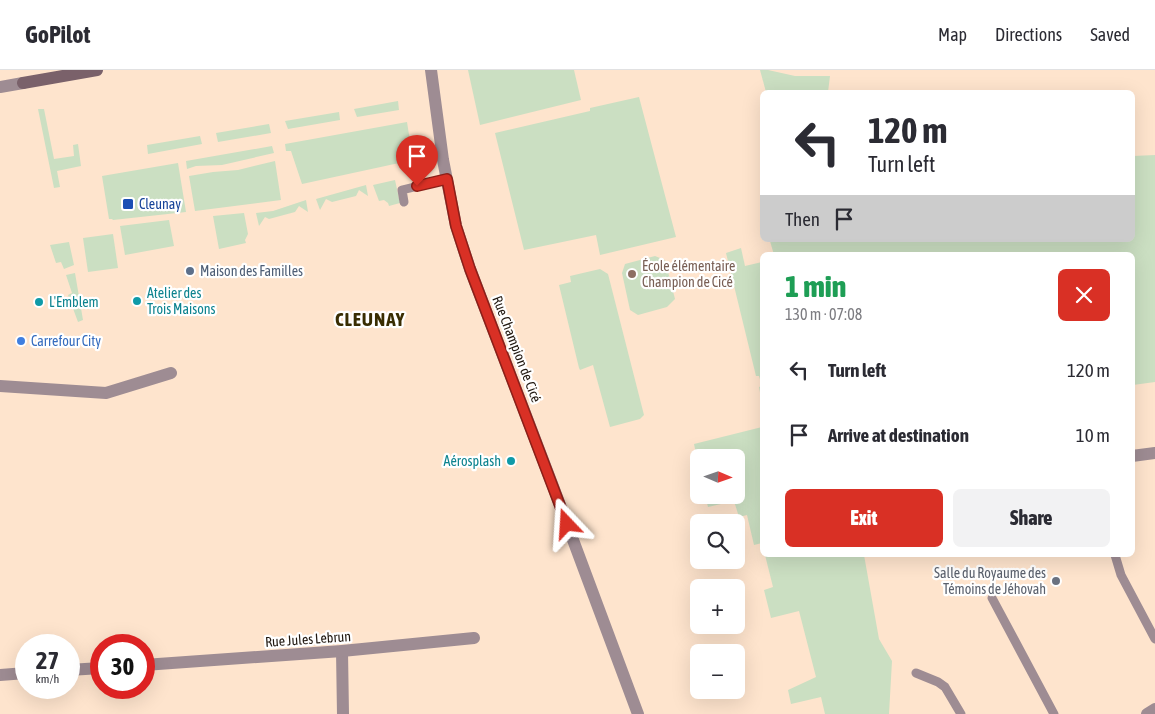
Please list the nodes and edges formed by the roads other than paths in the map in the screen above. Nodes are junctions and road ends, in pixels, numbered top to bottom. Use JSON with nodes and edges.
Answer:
{"nodes":[{"id":1,"x":97,"y":70,"type":"edge"},
{"id":2,"x":430,"y":70,"type":"edge"},
{"id":3,"x":23,"y":83,"type":"joint"},
{"id":4,"x":0,"y":87,"type":"edge"},
{"id":5,"x":447,"y":179,"type":"junction"},
{"id":6,"x":404,"y":202,"type":"dead end"},
{"id":7,"x":171,"y":373,"type":"dead end"},
{"id":8,"x":0,"y":386,"type":"edge"},
{"id":9,"x":1155,"y":453,"type":"edge"},
{"id":10,"x":1135,"y":456,"type":"edge"},
{"id":11,"x":1116,"y":557,"type":"edge"},
{"id":12,"x":992,"y":598,"type":"dead end"},
{"id":13,"x":474,"y":638,"type":"dead end"},
{"id":14,"x":1155,"y":639,"type":"edge"},
{"id":15,"x":342,"y":652,"type":"junction"},
{"id":16,"x":155,"y":664,"type":"edge"},
{"id":17,"x":916,"y":673,"type":"dead end"},
{"id":18,"x":15,"y":674,"type":"edge"},
{"id":19,"x":0,"y":675,"type":"edge"},
{"id":20,"x":1155,"y":709,"type":"edge"},
{"id":21,"x":343,"y":714,"type":"edge"},
{"id":22,"x":638,"y":714,"type":"edge"},
{"id":23,"x":962,"y":714,"type":"edge"},
{"id":24,"x":1054,"y":714,"type":"edge"},
{"id":25,"x":1147,"y":714,"type":"edge"}],
"edges":[{"from":1,"to":3,"type":"main road"},
{"from":2,"to":5,"type":"street","name":"Rue Champion de Cicé"},
{"from":3,"to":4,"type":"street"},
{"from":5,"to":6,"type":"lane"},
{"from":5,"to":22,"type":"street","name":"Rue Champion de Cicé"},
{"from":7,"to":8,"type":"street"},
{"from":9,"to":10,"type":"street"},
{"from":11,"to":14,"type":"lane"},
{"from":12,"to":24,"type":"lane"},
{"from":13,"to":15,"type":"street","name":"Rue Jules Lebrun"},
{"from":15,"to":16,"type":"street","name":"Rue Jules Lebrun"},
{"from":15,"to":21,"type":"street"},
{"from":17,"to":23,"type":"lane"},
{"from":18,"to":19,"type":"street"},
{"from":20,"to":25,"type":"street"}]}
